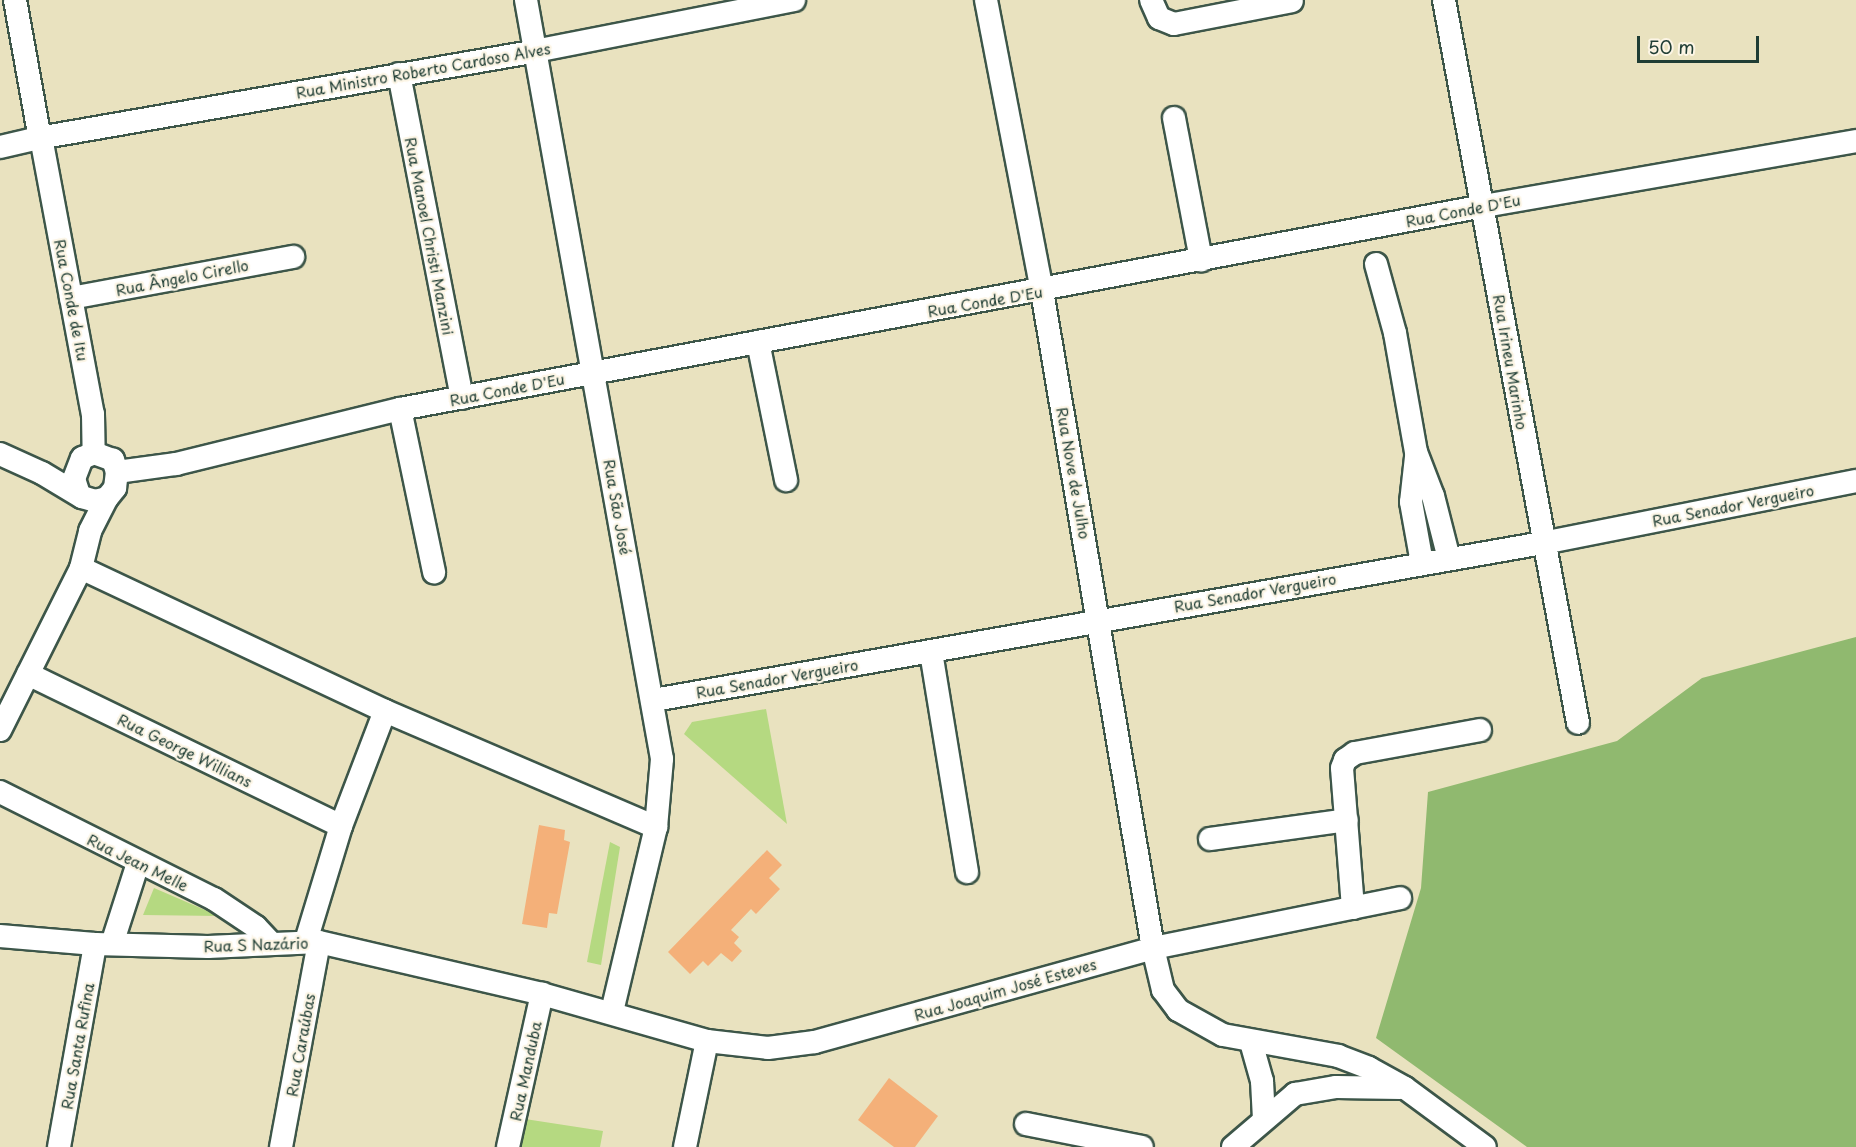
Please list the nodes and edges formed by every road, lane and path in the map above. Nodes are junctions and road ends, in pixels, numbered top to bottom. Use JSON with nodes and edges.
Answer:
{"nodes":[{"id":1,"x":15,"y":0,"type":"edge"},
{"id":2,"x":526,"y":0,"type":"edge"},
{"id":3,"x":794,"y":0,"type":"edge"},
{"id":4,"x":986,"y":0,"type":"edge"},
{"id":5,"x":1151,"y":0,"type":"edge"},
{"id":6,"x":1444,"y":0,"type":"edge"},
{"id":7,"x":1292,"y":1,"type":"edge"},
{"id":8,"x":535,"y":51,"type":"junction"},
{"id":9,"x":399,"y":74,"type":"junction"},
{"id":10,"x":1174,"y":118,"type":"dead end"},
{"id":11,"x":41,"y":138,"type":"junction"},
{"id":12,"x":1856,"y":141,"type":"edge"},
{"id":13,"x":0,"y":147,"type":"edge"},
{"id":14,"x":1484,"y":206,"type":"junction"},
{"id":15,"x":293,"y":256,"type":"dead end"},
{"id":16,"x":1201,"y":260,"type":"junction"},
{"id":17,"x":1376,"y":264,"type":"dead end"},
{"id":18,"x":1042,"y":291,"type":"junction"},
{"id":19,"x":71,"y":298,"type":"junction"},
{"id":20,"x":758,"y":342,"type":"junction"},
{"id":21,"x":594,"y":372,"type":"junction"},
{"id":22,"x":462,"y":399,"type":"junction"},
{"id":23,"x":400,"y":409,"type":"junction"},
{"id":24,"x":1416,"y":452,"type":"junction"},
{"id":25,"x":0,"y":454,"type":"edge"},
{"id":26,"x":86,"y":459,"type":"junction"},
{"id":27,"x":117,"y":472,"type":"junction"},
{"id":28,"x":42,"y":473,"type":"junction"},
{"id":29,"x":786,"y":480,"type":"dead end"},
{"id":30,"x":1856,"y":482,"type":"edge"},
{"id":31,"x":81,"y":495,"type":"junction"},
{"id":32,"x":107,"y":498,"type":"junction"},
{"id":33,"x":90,"y":531,"type":"junction"},
{"id":34,"x":1543,"y":543,"type":"junction"},
{"id":35,"x":1449,"y":559,"type":"junction"},
{"id":36,"x":1422,"y":563,"type":"junction"},
{"id":37,"x":81,"y":568,"type":"junction"},
{"id":38,"x":434,"y":572,"type":"dead end"},
{"id":39,"x":1099,"y":619,"type":"junction"},
{"id":40,"x":931,"y":652,"type":"junction"},
{"id":41,"x":28,"y":674,"type":"junction"},
{"id":42,"x":654,"y":700,"type":"junction"},
{"id":43,"x":385,"y":711,"type":"junction"},
{"id":44,"x":1578,"y":723,"type":"dead end"},
{"id":45,"x":0,"y":730,"type":"edge"},
{"id":46,"x":1480,"y":730,"type":"dead end"},
{"id":47,"x":0,"y":792,"type":"edge"},
{"id":48,"x":1347,"y":820,"type":"junction"},
{"id":49,"x":341,"y":826,"type":"junction"},
{"id":50,"x":656,"y":827,"type":"junction"},
{"id":51,"x":1210,"y":839,"type":"dead end"},
{"id":52,"x":138,"y":863,"type":"junction"},
{"id":53,"x":967,"y":872,"type":"dead end"},
{"id":54,"x":1400,"y":898,"type":"dead end"},
{"id":55,"x":1353,"y":909,"type":"junction"},
{"id":56,"x":0,"y":936,"type":"edge"},
{"id":57,"x":313,"y":941,"type":"junction"},
{"id":58,"x":270,"y":942,"type":"junction"},
{"id":59,"x":103,"y":944,"type":"junction"},
{"id":60,"x":1153,"y":948,"type":"junction"},
{"id":61,"x":542,"y":994,"type":"junction"},
{"id":62,"x":612,"y":1012,"type":"junction"},
{"id":63,"x":707,"y":1041,"type":"junction"},
{"id":64,"x":1251,"y":1042,"type":"junction"},
{"id":65,"x":1405,"y":1088,"type":"junction"},
{"id":66,"x":1264,"y":1116,"type":"junction"},
{"id":67,"x":1026,"y":1124,"type":"dead end"},
{"id":68,"x":59,"y":1147,"type":"edge"},
{"id":69,"x":281,"y":1147,"type":"edge"},
{"id":70,"x":508,"y":1147,"type":"edge"},
{"id":71,"x":685,"y":1147,"type":"edge"},
{"id":72,"x":1142,"y":1147,"type":"edge"},
{"id":73,"x":1233,"y":1147,"type":"edge"},
{"id":74,"x":1485,"y":1147,"type":"edge"}],
"edges":[{"from":1,"to":11,"type":"street","name":"Rua Conde de Itu"},
{"from":2,"to":8,"type":"street","name":"Rua São José"},
{"from":3,"to":8,"type":"street","name":"Rua Ministro Roberto Cardoso Alves"},
{"from":4,"to":18,"type":"street","name":"Rua Nove de Julho"},
{"from":5,"to":7,"type":"street"},
{"from":6,"to":14,"type":"street","name":"Rua Irineu Marinho"},
{"from":8,"to":9,"type":"street","name":"Rua Ministro Roberto Cardoso Alves"},
{"from":8,"to":21,"type":"street","name":"Rua São José"},
{"from":9,"to":11,"type":"street","name":"Rua Ministro Roberto Cardoso Alves"},
{"from":9,"to":22,"type":"street","name":"Rua Manoel Christi Manzini"},
{"from":10,"to":16,"type":"street"},
{"from":11,"to":13,"type":"street","name":"Rua Ministro Roberto Cardoso Alves"},
{"from":11,"to":19,"type":"street","name":"Rua Conde de Itu"},
{"from":12,"to":14,"type":"street","name":"Rua Conde D'Eu"},
{"from":14,"to":16,"type":"street","name":"Rua Conde D'Eu"},
{"from":14,"to":34,"type":"street","name":"Rua Irineu Marinho"},
{"from":15,"to":19,"type":"street","name":"Rua Ângelo Cirello"},
{"from":16,"to":18,"type":"street","name":"Rua Conde D'Eu"},
{"from":17,"to":24,"type":"street"},
{"from":18,"to":20,"type":"street","name":"Rua Conde D'Eu"},
{"from":18,"to":39,"type":"street","name":"Rua Nove de Julho"},
{"from":19,"to":26,"type":"street","name":"Rua Conde de Itu"},
{"from":20,"to":21,"type":"street","name":"Rua Conde D'Eu"},
{"from":20,"to":29,"type":"street"},
{"from":21,"to":22,"type":"street","name":"Rua Conde D'Eu"},
{"from":21,"to":42,"type":"street","name":"Rua São José"},
{"from":22,"to":23,"type":"street","name":"Rua Conde D'Eu"},
{"from":23,"to":27,"type":"street","name":"Rua Conde D'Eu"},
{"from":23,"to":38,"type":"street"},
{"from":24,"to":35,"type":"street"},
{"from":24,"to":36,"type":"street"},
{"from":25,"to":28,"type":"street"},
{"from":26,"to":27,"type":"street"},
{"from":26,"to":28,"type":"street"},
{"from":26,"to":31,"type":"street"},
{"from":27,"to":32,"type":"street"},
{"from":28,"to":31,"type":"street"},
{"from":30,"to":34,"type":"street","name":"Rua Senador Vergueiro"},
{"from":31,"to":32,"type":"street"},
{"from":31,"to":33,"type":"street"},
{"from":32,"to":33,"type":"street"},
{"from":33,"to":37,"type":"street"},
{"from":34,"to":35,"type":"street","name":"Rua Senador Vergueiro"},
{"from":34,"to":44,"type":"street","name":"Rua Irineu Marinho"},
{"from":35,"to":36,"type":"street","name":"Rua Senador Vergueiro"},
{"from":36,"to":39,"type":"street","name":"Rua Senador Vergueiro"},
{"from":37,"to":41,"type":"street"},
{"from":37,"to":43,"type":"street"},
{"from":39,"to":40,"type":"street","name":"Rua Senador Vergueiro"},
{"from":39,"to":60,"type":"street","name":"Rua Nove de Julho"},
{"from":40,"to":42,"type":"street","name":"Rua Senador Vergueiro"},
{"from":40,"to":53,"type":"street"},
{"from":41,"to":45,"type":"street"},
{"from":41,"to":49,"type":"street","name":"Rua George Willians"},
{"from":42,"to":50,"type":"street","name":"Rua São José"},
{"from":43,"to":49,"type":"street","name":"Rua Caraúbas"},
{"from":43,"to":50,"type":"street"},
{"from":46,"to":48,"type":"street"},
{"from":47,"to":52,"type":"street","name":"Rua Jean Melle"},
{"from":48,"to":51,"type":"street"},
{"from":48,"to":55,"type":"street"},
{"from":49,"to":57,"type":"street","name":"Rua Caraúbas"},
{"from":50,"to":62,"type":"street","name":"Rua São José"},
{"from":52,"to":58,"type":"street","name":"Rua Jean Melle"},
{"from":52,"to":59,"type":"street","name":"Rua Santa Rufina"},
{"from":54,"to":55,"type":"street","name":"Rua Joaquim José Esteves"},
{"from":55,"to":60,"type":"street","name":"Rua Joaquim José Esteves"},
{"from":56,"to":59,"type":"street","name":"Rua S Nazário"},
{"from":57,"to":58,"type":"street","name":"Rua S Nazário"},
{"from":57,"to":61,"type":"street","name":"Rua S Nazário"},
{"from":57,"to":69,"type":"street","name":"Rua Caraúbas"},
{"from":58,"to":59,"type":"street","name":"Rua S Nazário"},
{"from":59,"to":68,"type":"street","name":"Rua Santa Rufina"},
{"from":60,"to":63,"type":"street","name":"Rua Joaquim José Esteves"},
{"from":60,"to":64,"type":"street","name":"Rua Nove de Julho"},
{"from":61,"to":62,"type":"street","name":"Rua S Nazário"},
{"from":61,"to":70,"type":"street","name":"Rua Manduba"},
{"from":62,"to":63,"type":"street","name":"Rua Joaquim José Esteves"},
{"from":63,"to":71,"type":"street"},
{"from":64,"to":65,"type":"street","name":"Rua Nove de Julho"},
{"from":64,"to":66,"type":"street"},
{"from":65,"to":66,"type":"street"},
{"from":65,"to":74,"type":"street","name":"Rua Nove de Julho"},
{"from":66,"to":73,"type":"street"},
{"from":67,"to":72,"type":"street"}]}
